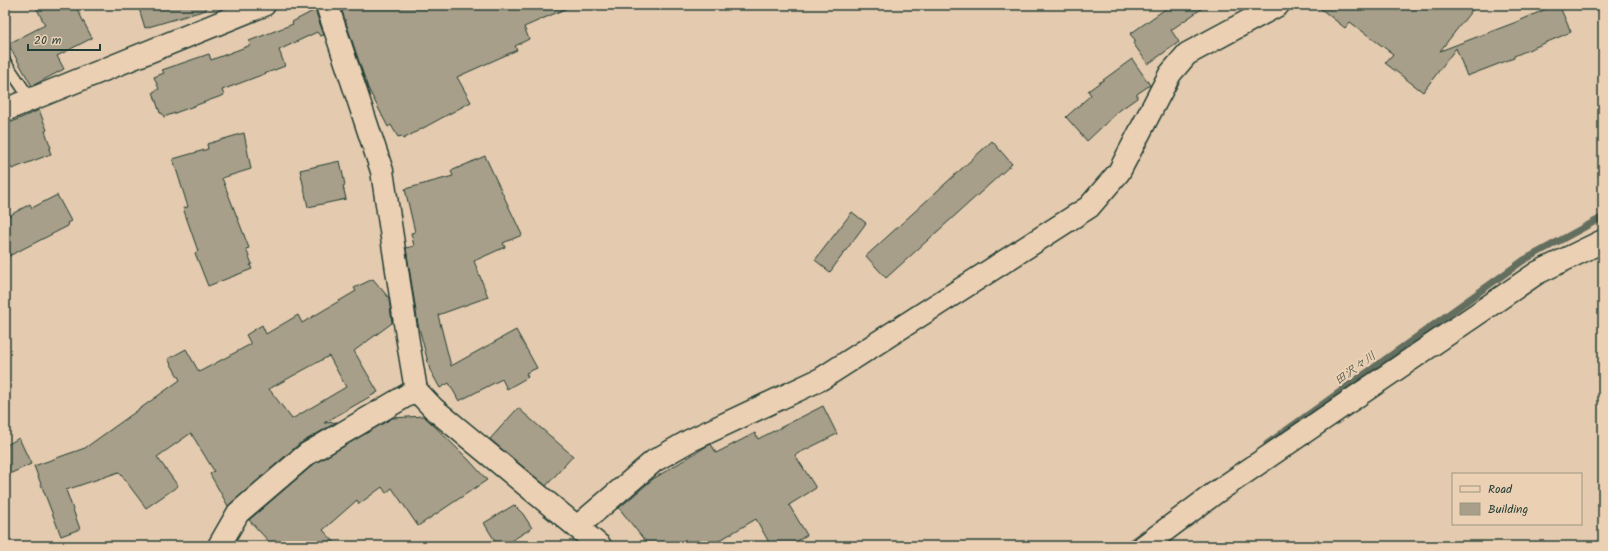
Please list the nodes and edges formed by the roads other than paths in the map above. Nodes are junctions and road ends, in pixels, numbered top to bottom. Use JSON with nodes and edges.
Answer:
{"nodes":[{"id":1,"x":264,"y":5,"type":"edge"},
{"id":2,"x":327,"y":5,"type":"edge"},
{"id":3,"x":1278,"y":5,"type":"edge"},
{"id":4,"x":5,"y":62,"type":"edge"},
{"id":5,"x":31,"y":100,"type":"junction"},
{"id":6,"x":5,"y":110,"type":"edge"},
{"id":7,"x":1603,"y":240,"type":"edge"},
{"id":8,"x":416,"y":390,"type":"junction"},
{"id":9,"x":577,"y":527,"type":"junction"},
{"id":10,"x":220,"y":546,"type":"edge"},
{"id":11,"x":600,"y":546,"type":"edge"},
{"id":12,"x":1144,"y":546,"type":"edge"}],
"edges":[{"from":1,"to":5,"type":"street"},
{"from":2,"to":8,"type":"street"},
{"from":3,"to":9,"type":"street"},
{"from":4,"to":5,"type":"lane"},
{"from":5,"to":6,"type":"street"},
{"from":7,"to":12,"type":"street"},
{"from":8,"to":9,"type":"street"},
{"from":8,"to":10,"type":"street"},
{"from":9,"to":11,"type":"street"}]}
